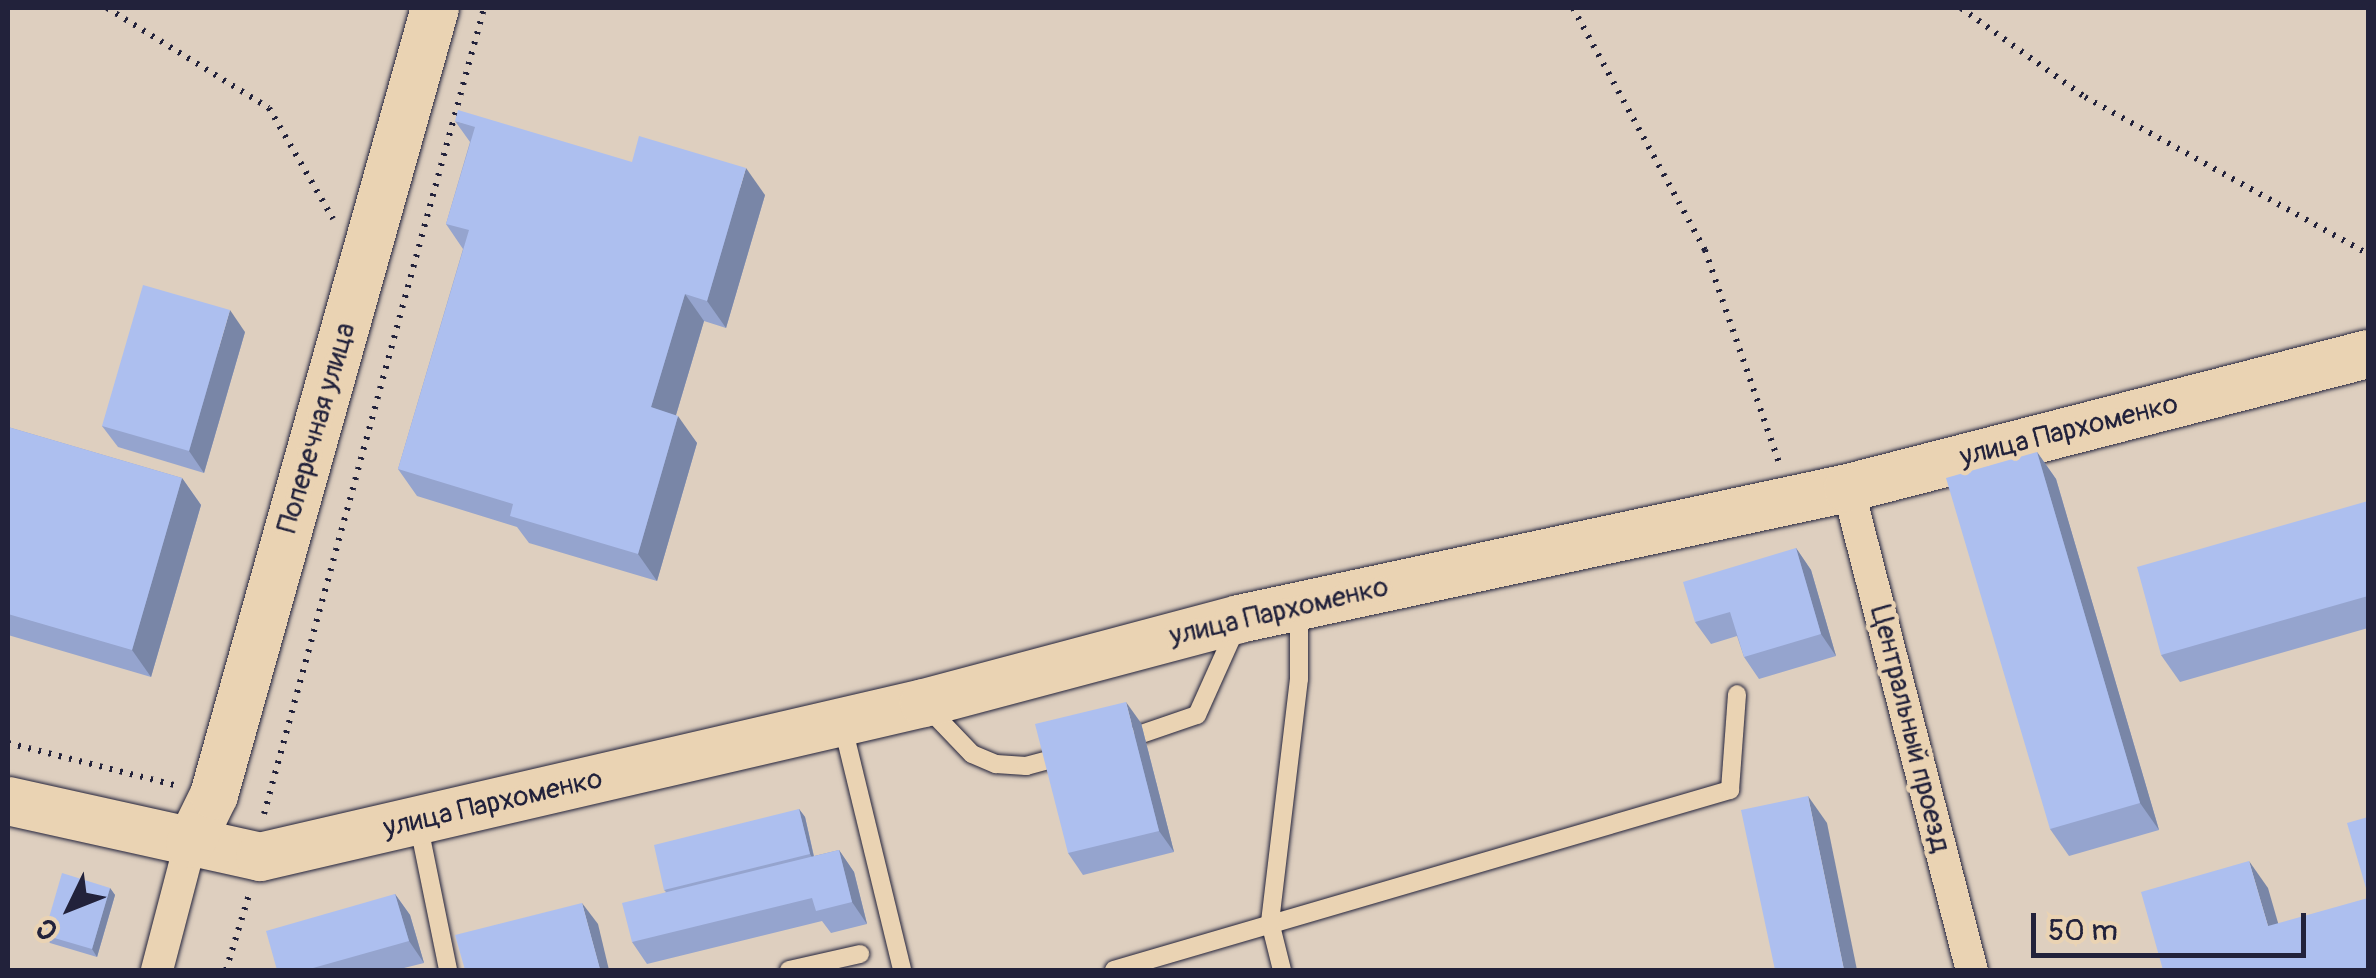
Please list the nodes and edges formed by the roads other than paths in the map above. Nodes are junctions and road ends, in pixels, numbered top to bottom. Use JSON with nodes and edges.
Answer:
{"nodes":[{"id":1,"x":435,"y":8,"type":"edge"},
{"id":2,"x":2368,"y":354,"type":"edge"},
{"id":3,"x":1848,"y":488,"type":"junction"},
{"id":4,"x":1299,"y":606,"type":"junction"},
{"id":5,"x":1239,"y":619,"type":"junction"},
{"id":6,"x":1737,"y":694,"type":"dead end"},
{"id":7,"x":924,"y":702,"type":"junction"},
{"id":8,"x":842,"y":722,"type":"junction"},
{"id":9,"x":1103,"y":746,"type":"edge"},
{"id":10,"x":1084,"y":751,"type":"edge"},
{"id":11,"x":8,"y":800,"type":"edge"},
{"id":12,"x":418,"y":821,"type":"junction"},
{"id":13,"x":190,"y":844,"type":"junction"},
{"id":14,"x":1270,"y":922,"type":"junction"},
{"id":15,"x":860,"y":954,"type":"dead end"},
{"id":16,"x":157,"y":970,"type":"edge"},
{"id":17,"x":448,"y":970,"type":"edge"},
{"id":18,"x":790,"y":970,"type":"edge"},
{"id":19,"x":902,"y":970,"type":"edge"},
{"id":20,"x":1114,"y":970,"type":"edge"},
{"id":21,"x":1282,"y":970,"type":"edge"},
{"id":22,"x":1972,"y":970,"type":"edge"}],
"edges":[{"from":1,"to":13,"type":"street","name":"Поперечная улица"},
{"from":2,"to":3,"type":"street","name":"улица Пархоменко"},
{"from":3,"to":4,"type":"street","name":"улица Пархоменко"},
{"from":3,"to":22,"type":"street","name":"Центральный проезд"},
{"from":4,"to":5,"type":"street","name":"улица Пархоменко"},
{"from":4,"to":14,"type":"lane"},
{"from":5,"to":7,"type":"street","name":"улица Пархоменко"},
{"from":5,"to":9,"type":"lane"},
{"from":6,"to":14,"type":"lane"},
{"from":7,"to":8,"type":"street","name":"улица Пархоменко"},
{"from":7,"to":10,"type":"lane"},
{"from":8,"to":12,"type":"street","name":"улица Пархоменко"},
{"from":8,"to":19,"type":"lane"},
{"from":11,"to":13,"type":"street","name":"улица Пархоменко"},
{"from":12,"to":13,"type":"street","name":"улица Пархоменко"},
{"from":12,"to":17,"type":"lane"},
{"from":13,"to":16,"type":"street"},
{"from":14,"to":20,"type":"lane"},
{"from":14,"to":21,"type":"lane"},
{"from":15,"to":18,"type":"lane"}]}
